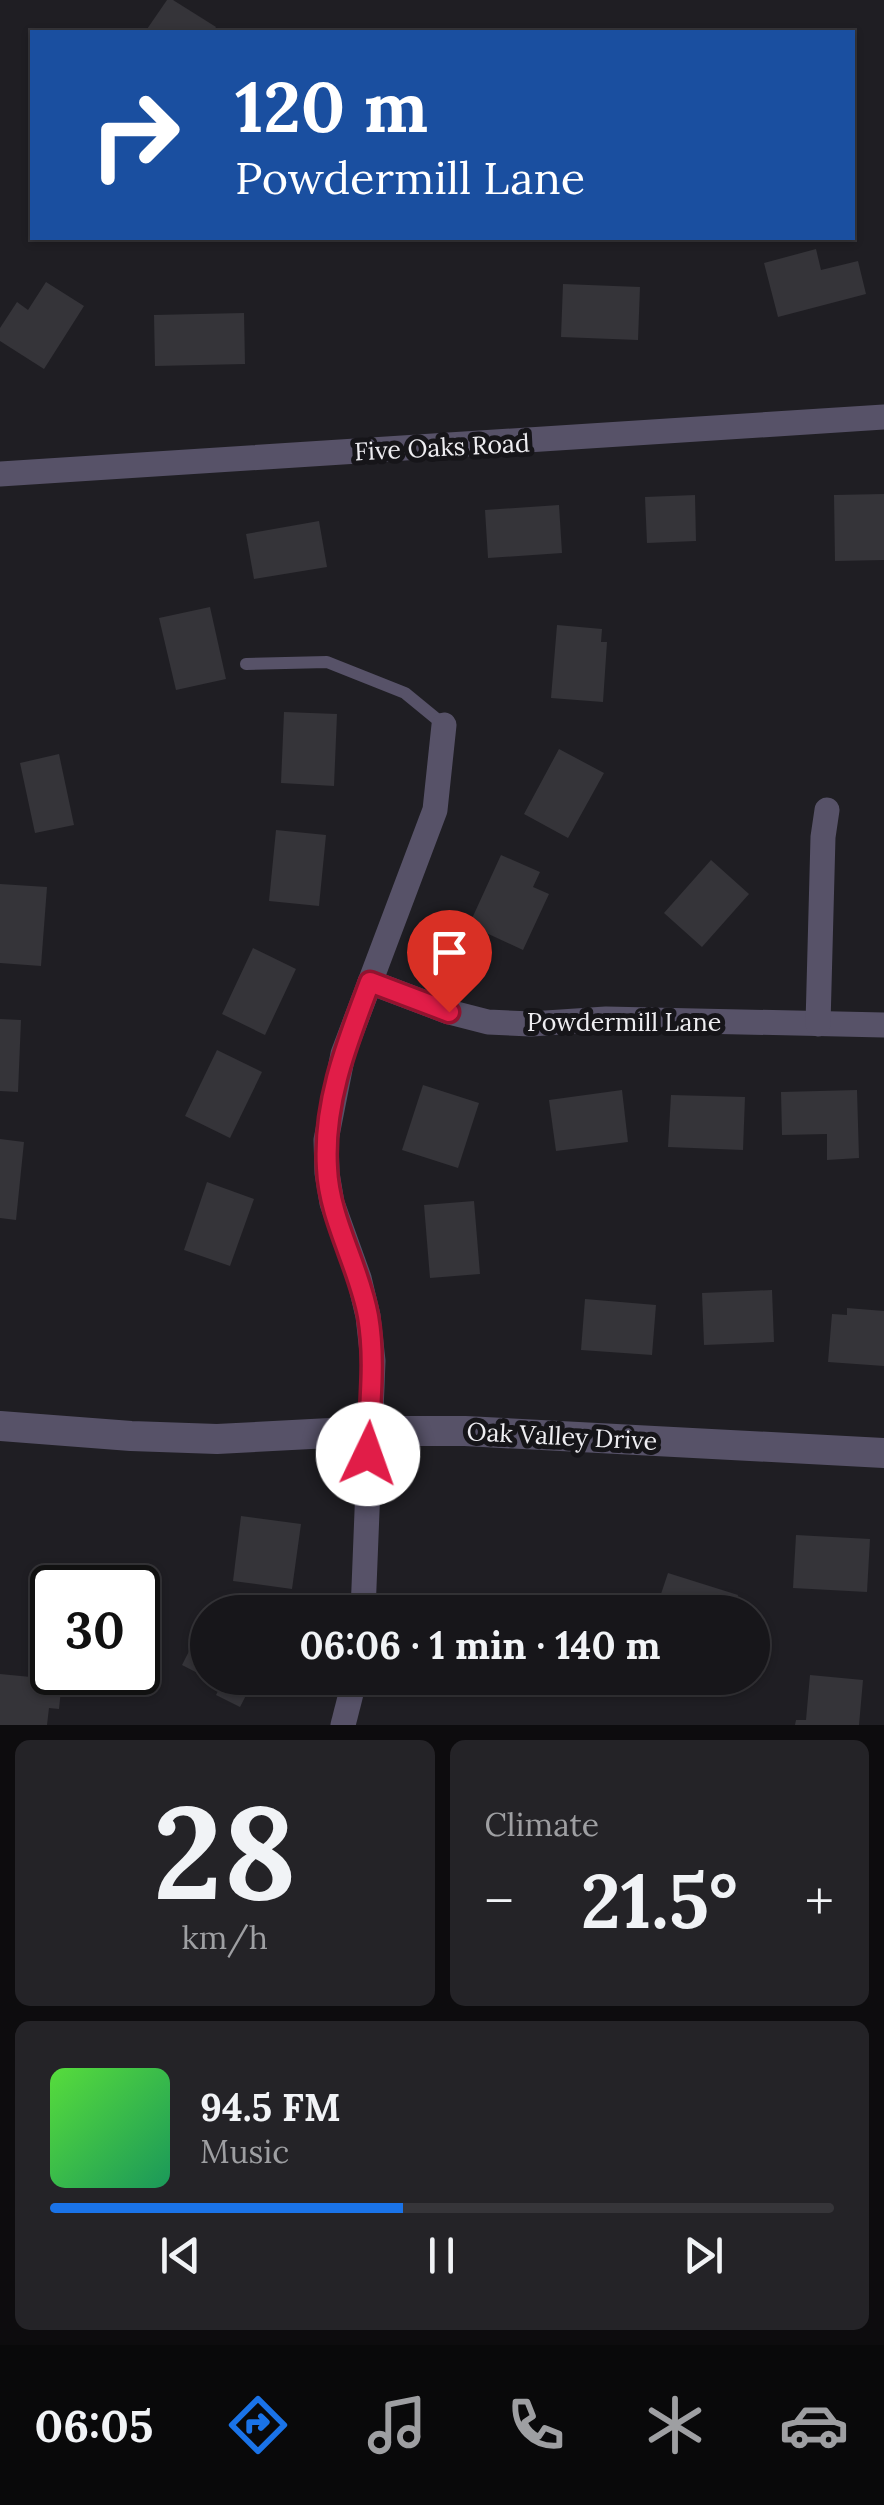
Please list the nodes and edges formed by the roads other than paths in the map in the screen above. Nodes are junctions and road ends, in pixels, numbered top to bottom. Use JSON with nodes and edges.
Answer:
{"nodes":[{"id":1,"x":884,"y":417,"type":"edge"},
{"id":2,"x":0,"y":474,"type":"edge"},
{"id":3,"x":246,"y":664,"type":"dead end"},
{"id":4,"x":444,"y":724,"type":"joint"},
{"id":5,"x":827,"y":810,"type":"dead end"},
{"id":6,"x":370,"y":982,"type":"junction"},
{"id":7,"x":818,"y":1024,"type":"junction"},
{"id":8,"x":884,"y":1026,"type":"edge"},
{"id":9,"x":0,"y":1426,"type":"edge"},
{"id":10,"x":368,"y":1431,"type":"junction"},
{"id":11,"x":884,"y":1453,"type":"edge"},
{"id":12,"x":363,"y":1595,"type":"edge"},
{"id":13,"x":350,"y":1695,"type":"edge"},
{"id":14,"x":342,"y":1725,"type":"edge"}],
"edges":[{"from":1,"to":2,"type":"street","name":"Five Oaks Road"},
{"from":3,"to":4,"type":"lane"},
{"from":4,"to":6,"type":"street"},
{"from":5,"to":7,"type":"street"},
{"from":6,"to":7,"type":"street","name":"Powdermill Lane"},
{"from":6,"to":10,"type":"street"},
{"from":7,"to":8,"type":"street","name":"Powdermill Lane"},
{"from":9,"to":10,"type":"street","name":"Oak Valley Drive"},
{"from":10,"to":11,"type":"street","name":"Oak Valley Drive"},
{"from":10,"to":12,"type":"street"},
{"from":13,"to":14,"type":"street"}]}
